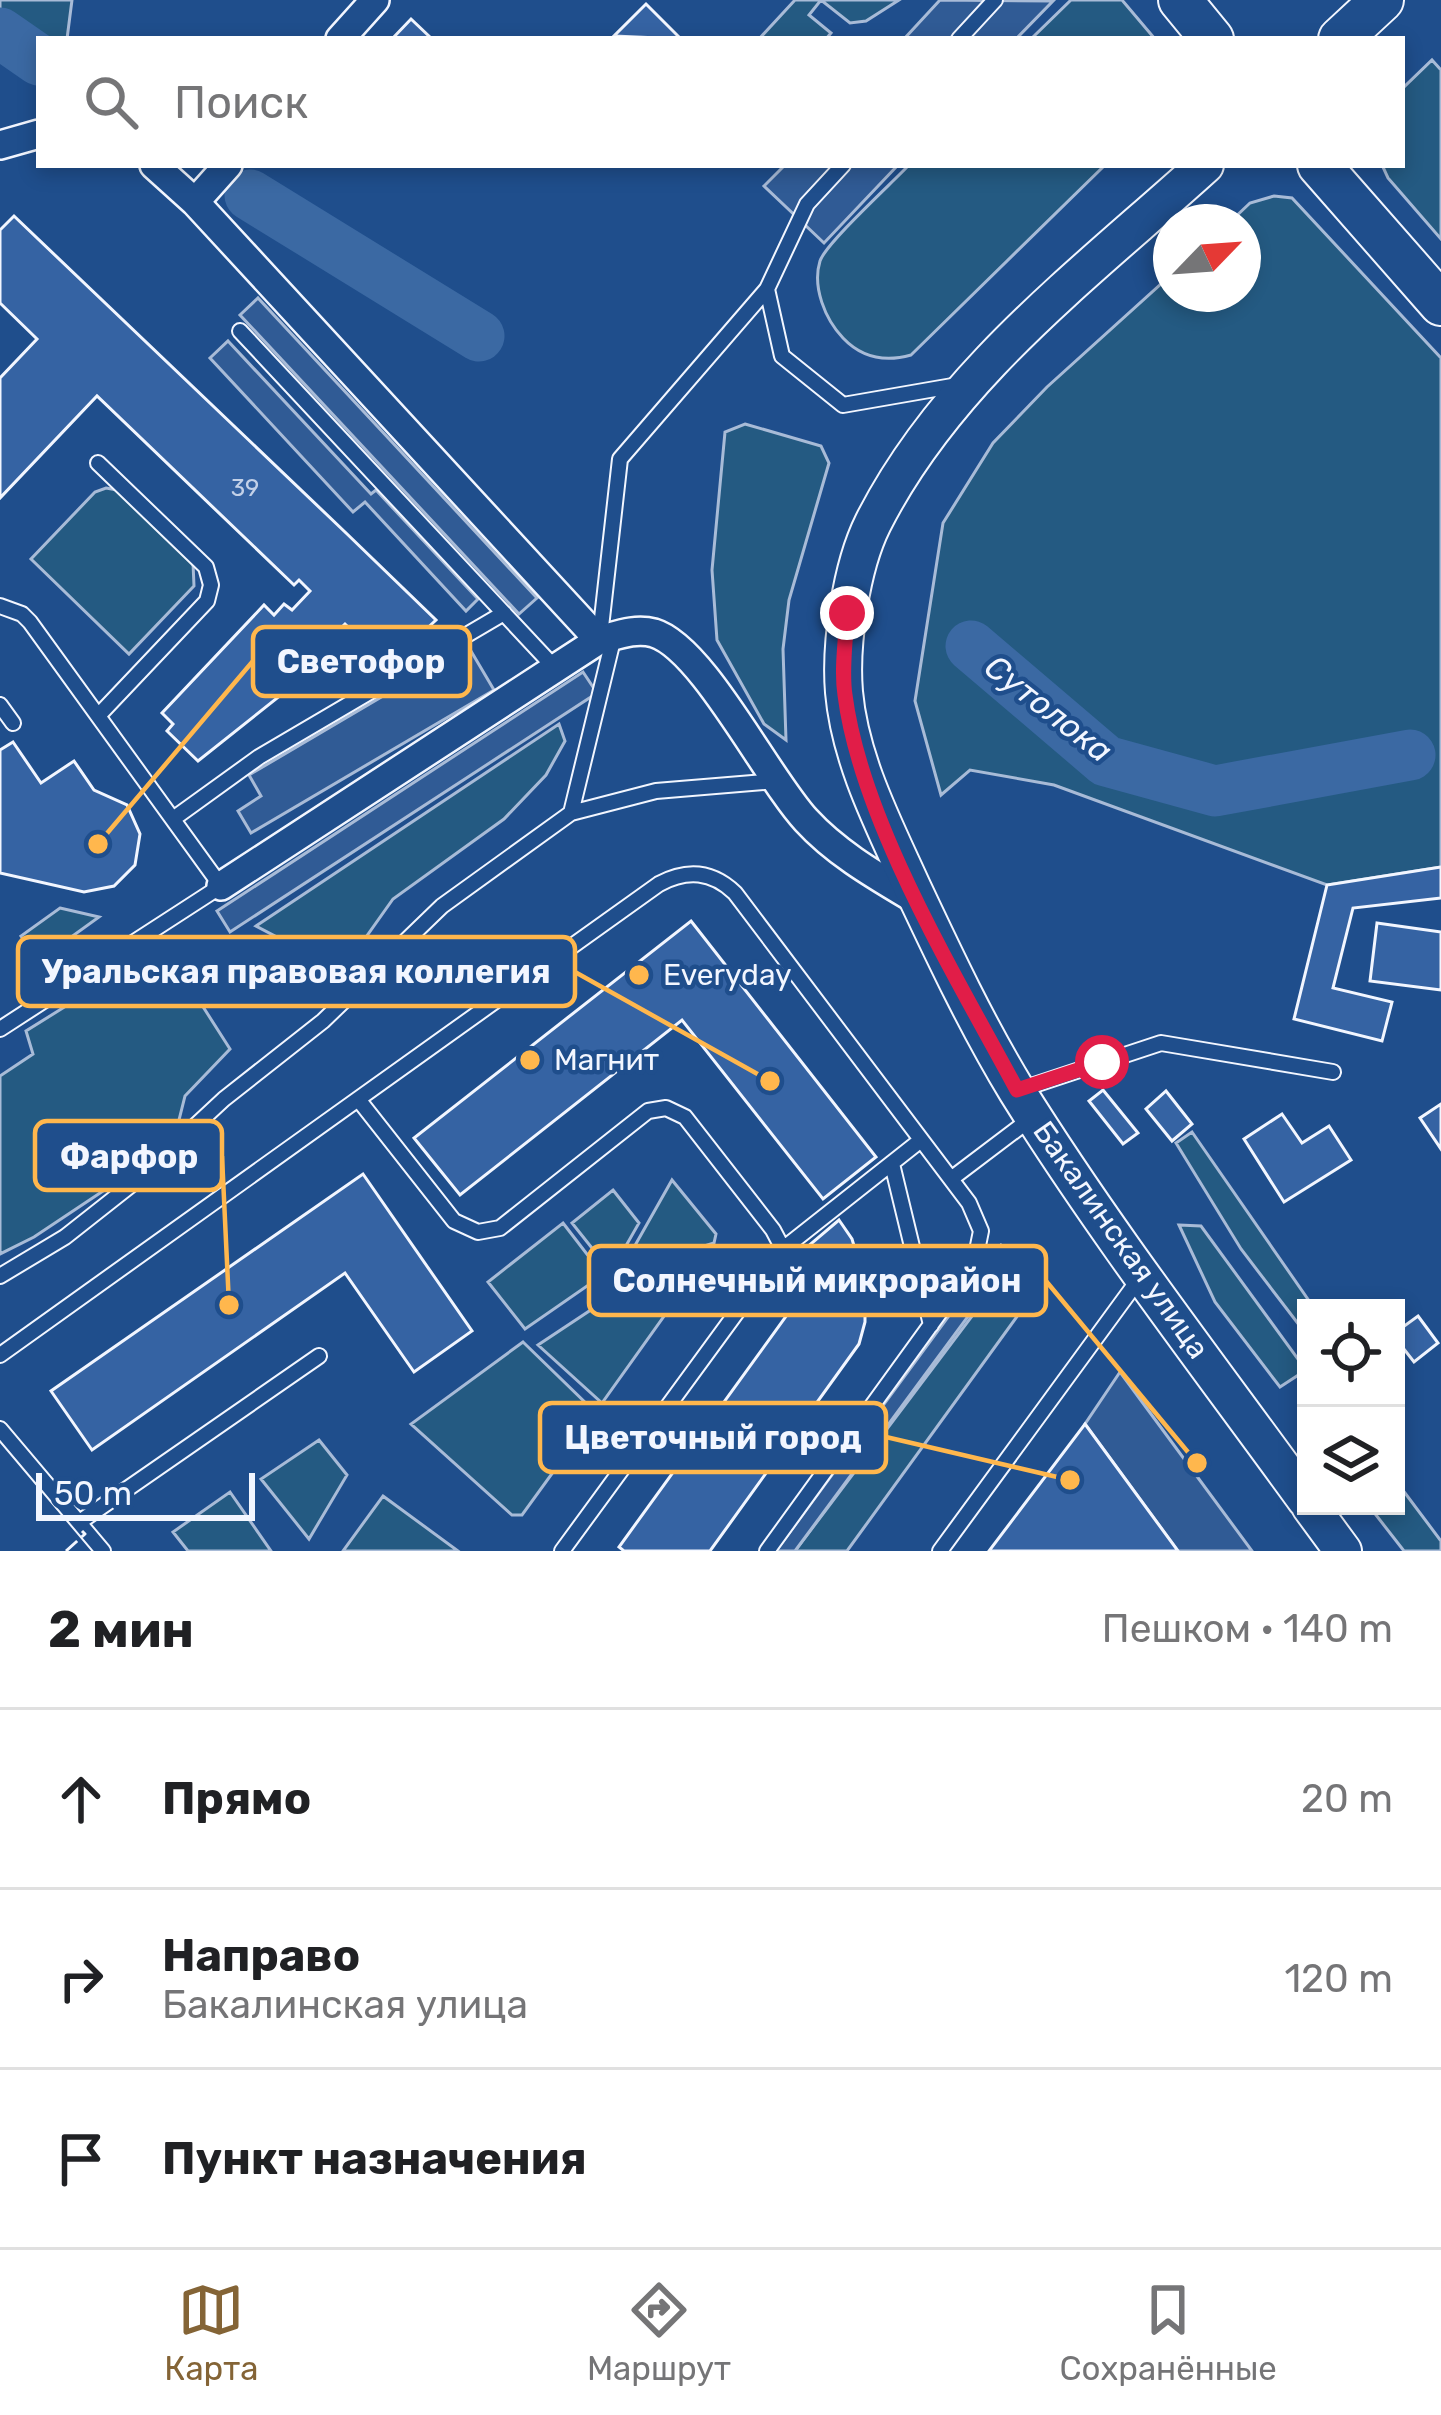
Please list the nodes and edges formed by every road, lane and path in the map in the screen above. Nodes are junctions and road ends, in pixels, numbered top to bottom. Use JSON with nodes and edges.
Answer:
{"nodes":[{"id":1,"x":375,"y":0,"type":"edge"},
{"id":2,"x":994,"y":0,"type":"edge"},
{"id":3,"x":1180,"y":0,"type":"edge"},
{"id":4,"x":343,"y":36,"type":"edge"},
{"id":5,"x":962,"y":36,"type":"edge"},
{"id":6,"x":1210,"y":36,"type":"edge"},
{"id":7,"x":36,"y":135,"type":"edge"},
{"id":8,"x":0,"y":145,"type":"edge"},
{"id":9,"x":157,"y":168,"type":"edge"},
{"id":10,"x":225,"y":168,"type":"edge"},
{"id":11,"x":840,"y":168,"type":"edge"},
{"id":12,"x":1201,"y":168,"type":"edge"},
{"id":13,"x":1321,"y":168,"type":"edge"},
{"id":14,"x":195,"y":202,"type":"junction"},
{"id":15,"x":767,"y":289,"type":"junction"},
{"id":16,"x":1441,"y":304,"type":"edge"},
{"id":17,"x":240,"y":331,"type":"dead end"},
{"id":18,"x":969,"y":384,"type":"junction"},
{"id":19,"x":98,"y":463,"type":"dead end"},
{"id":20,"x":0,"y":606,"type":"edge"},
{"id":21,"x":503,"y":613,"type":"junction"},
{"id":22,"x":607,"y":638,"type":"junction"},
{"id":23,"x":555,"y":668,"type":"junction"},
{"id":24,"x":0,"y":705,"type":"edge"},
{"id":25,"x":98,"y":716,"type":"junction"},
{"id":26,"x":14,"y":723,"type":"dead end"},
{"id":27,"x":776,"y":781,"type":"junction"},
{"id":28,"x":571,"y":813,"type":"junction"},
{"id":29,"x":172,"y":819,"type":"junction"},
{"id":30,"x":221,"y":886,"type":"junction"},
{"id":31,"x":920,"y":902,"type":"junction"},
{"id":32,"x":0,"y":1029,"type":"edge"},
{"id":33,"x":1334,"y":1072,"type":"dead end"},
{"id":34,"x":358,"y":1099,"type":"junction"},
{"id":35,"x":1026,"y":1103,"type":"junction"},
{"id":36,"x":922,"y":1140,"type":"junction"},
{"id":37,"x":892,"y":1164,"type":"junction"},
{"id":38,"x":951,"y":1179,"type":"junction"},
{"id":39,"x":783,"y":1249,"type":"junction"},
{"id":40,"x":1142,"y":1275,"type":"junction"},
{"id":41,"x":0,"y":1276,"type":"edge"},
{"id":42,"x":931,"y":1325,"type":"junction"},
{"id":43,"x":0,"y":1355,"type":"edge"},
{"id":44,"x":319,"y":1356,"type":"dead end"},
{"id":45,"x":0,"y":1429,"type":"edge"},
{"id":46,"x":1297,"y":1488,"type":"edge"},
{"id":47,"x":1317,"y":1515,"type":"edge"},
{"id":48,"x":81,"y":1521,"type":"junction"},
{"id":49,"x":103,"y":1551,"type":"edge"},
{"id":50,"x":562,"y":1551,"type":"edge"},
{"id":51,"x":767,"y":1551,"type":"edge"},
{"id":52,"x":940,"y":1551,"type":"edge"},
{"id":53,"x":1343,"y":1551,"type":"edge"}],
"edges":[{"from":1,"to":4,"type":"street"},
{"from":2,"to":5,"type":"lane"},
{"from":3,"to":6,"type":"main road"},
{"from":7,"to":8,"type":"street"},
{"from":9,"to":14,"type":"street"},
{"from":10,"to":14,"type":"street"},
{"from":11,"to":15,"type":"lane"},
{"from":12,"to":18,"type":"main road","name":"Бакалинская улица"},
{"from":13,"to":16,"type":"main road"},
{"from":14,"to":22,"type":"street"},
{"from":15,"to":18,"type":"lane"},
{"from":15,"to":22,"type":"lane"},
{"from":17,"to":21,"type":"lane"},
{"from":18,"to":31,"type":"main road","name":"Бакалинская улица"},
{"from":19,"to":25,"type":"lane"},
{"from":20,"to":25,"type":"lane"},
{"from":21,"to":23,"type":"lane"},
{"from":21,"to":29,"type":"lane"},
{"from":22,"to":23,"type":"street"},
{"from":22,"to":27,"type":"street"},
{"from":22,"to":28,"type":"lane"},
{"from":23,"to":30,"type":"street"},
{"from":24,"to":26,"type":"lane"},
{"from":25,"to":29,"type":"lane"},
{"from":27,"to":28,"type":"lane"},
{"from":27,"to":31,"type":"street"},
{"from":28,"to":41,"type":"lane"},
{"from":29,"to":30,"type":"lane"},
{"from":30,"to":32,"type":"lane"},
{"from":31,"to":35,"type":"main road","name":"Бакалинская улица"},
{"from":33,"to":35,"type":"lane"},
{"from":34,"to":36,"type":"lane"},
{"from":34,"to":39,"type":"lane"},
{"from":34,"to":43,"type":"lane"},
{"from":35,"to":38,"type":"lane"},
{"from":35,"to":40,"type":"main road","name":"Бакалинская улица"},
{"from":36,"to":37,"type":"lane"},
{"from":36,"to":38,"type":"lane"},
{"from":37,"to":39,"type":"lane"},
{"from":37,"to":42,"type":"lane"},
{"from":38,"to":42,"type":"lane"},
{"from":39,"to":50,"type":"lane"},
{"from":40,"to":46,"type":"main road","name":"Бакалинская улица"},
{"from":40,"to":52,"type":"lane"},
{"from":42,"to":51,"type":"lane"},
{"from":44,"to":48,"type":"lane"},
{"from":45,"to":48,"type":"lane"},
{"from":47,"to":53,"type":"main road","name":"Бакалинская улица"},
{"from":48,"to":49,"type":"lane"}]}
